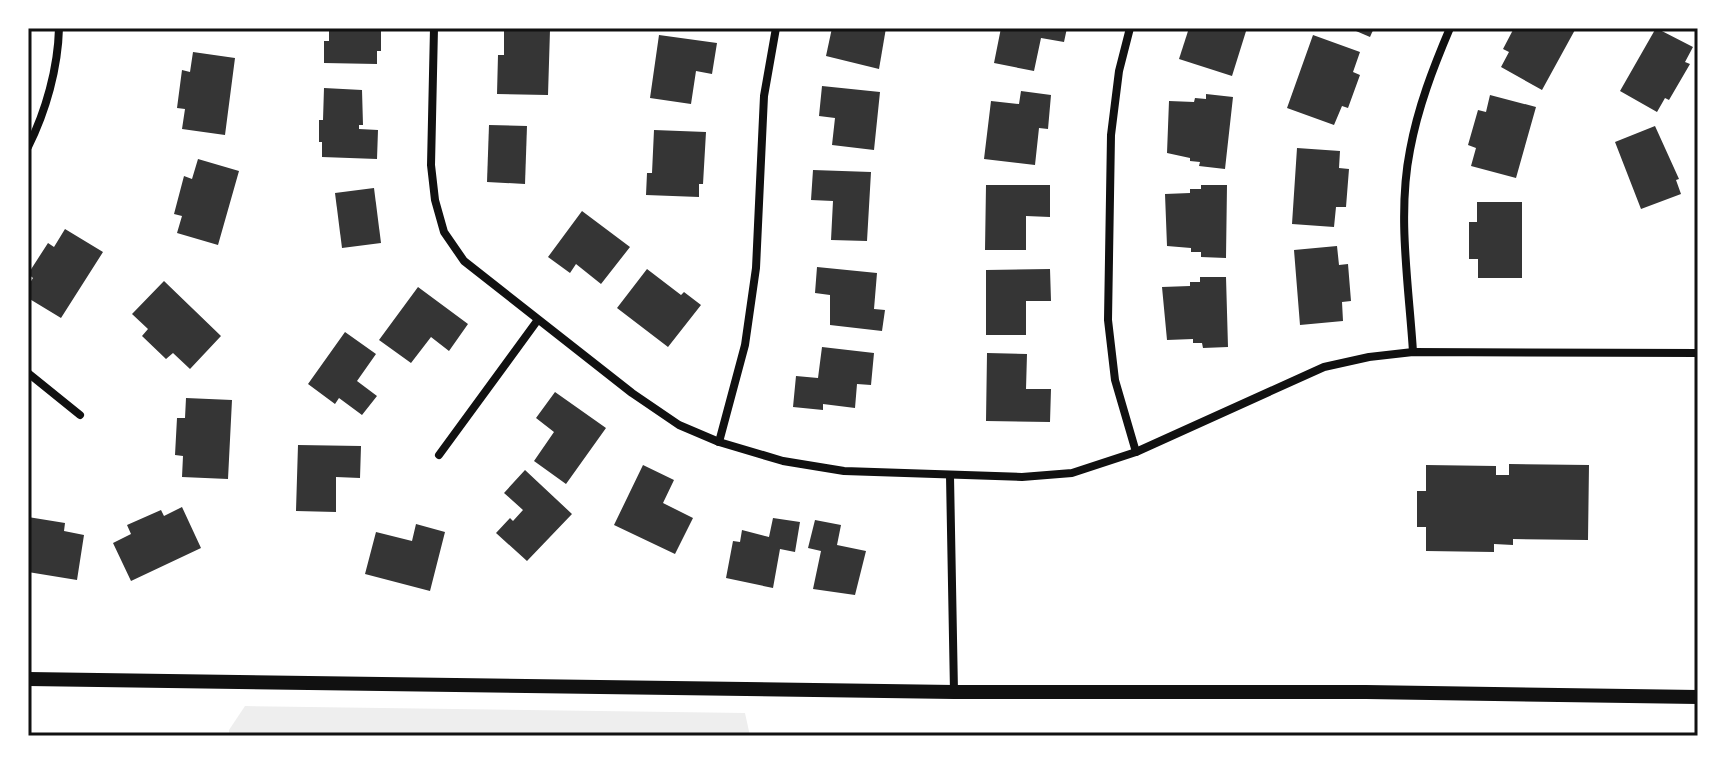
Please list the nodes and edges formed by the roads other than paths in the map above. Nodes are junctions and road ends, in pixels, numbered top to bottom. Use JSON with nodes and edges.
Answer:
{"nodes":[{"id":1,"x":59,"y":28,"type":"edge"},
{"id":2,"x":434,"y":28,"type":"edge"},
{"id":3,"x":776,"y":28,"type":"edge"},
{"id":4,"x":1130,"y":28,"type":"edge"},
{"id":5,"x":1450,"y":28,"type":"edge"},
{"id":6,"x":28,"y":147,"type":"edge"},
{"id":7,"x":537,"y":321,"type":"junction"},
{"id":8,"x":1413,"y":352,"type":"junction"},
{"id":9,"x":1698,"y":353,"type":"edge"},
{"id":10,"x":28,"y":373,"type":"edge"},
{"id":11,"x":80,"y":415,"type":"dead end"},
{"id":12,"x":719,"y":442,"type":"junction"},
{"id":13,"x":1136,"y":452,"type":"junction"},
{"id":14,"x":439,"y":455,"type":"dead end"},
{"id":15,"x":950,"y":476,"type":"junction"},
{"id":16,"x":28,"y":679,"type":"edge"},
{"id":17,"x":954,"y":692,"type":"junction"},
{"id":18,"x":1698,"y":697,"type":"edge"}],
"edges":[{"from":1,"to":6,"type":"street"},
{"from":2,"to":7,"type":"street"},
{"from":3,"to":12,"type":"street"},
{"from":4,"to":13,"type":"street"},
{"from":5,"to":8,"type":"street"},
{"from":7,"to":12,"type":"street"},
{"from":7,"to":14,"type":"street"},
{"from":8,"to":9,"type":"street"},
{"from":8,"to":13,"type":"street"},
{"from":10,"to":11,"type":"street"},
{"from":12,"to":15,"type":"street"},
{"from":13,"to":15,"type":"street"},
{"from":15,"to":17,"type":"street"},
{"from":16,"to":17,"type":"street"},
{"from":17,"to":18,"type":"street"}]}
